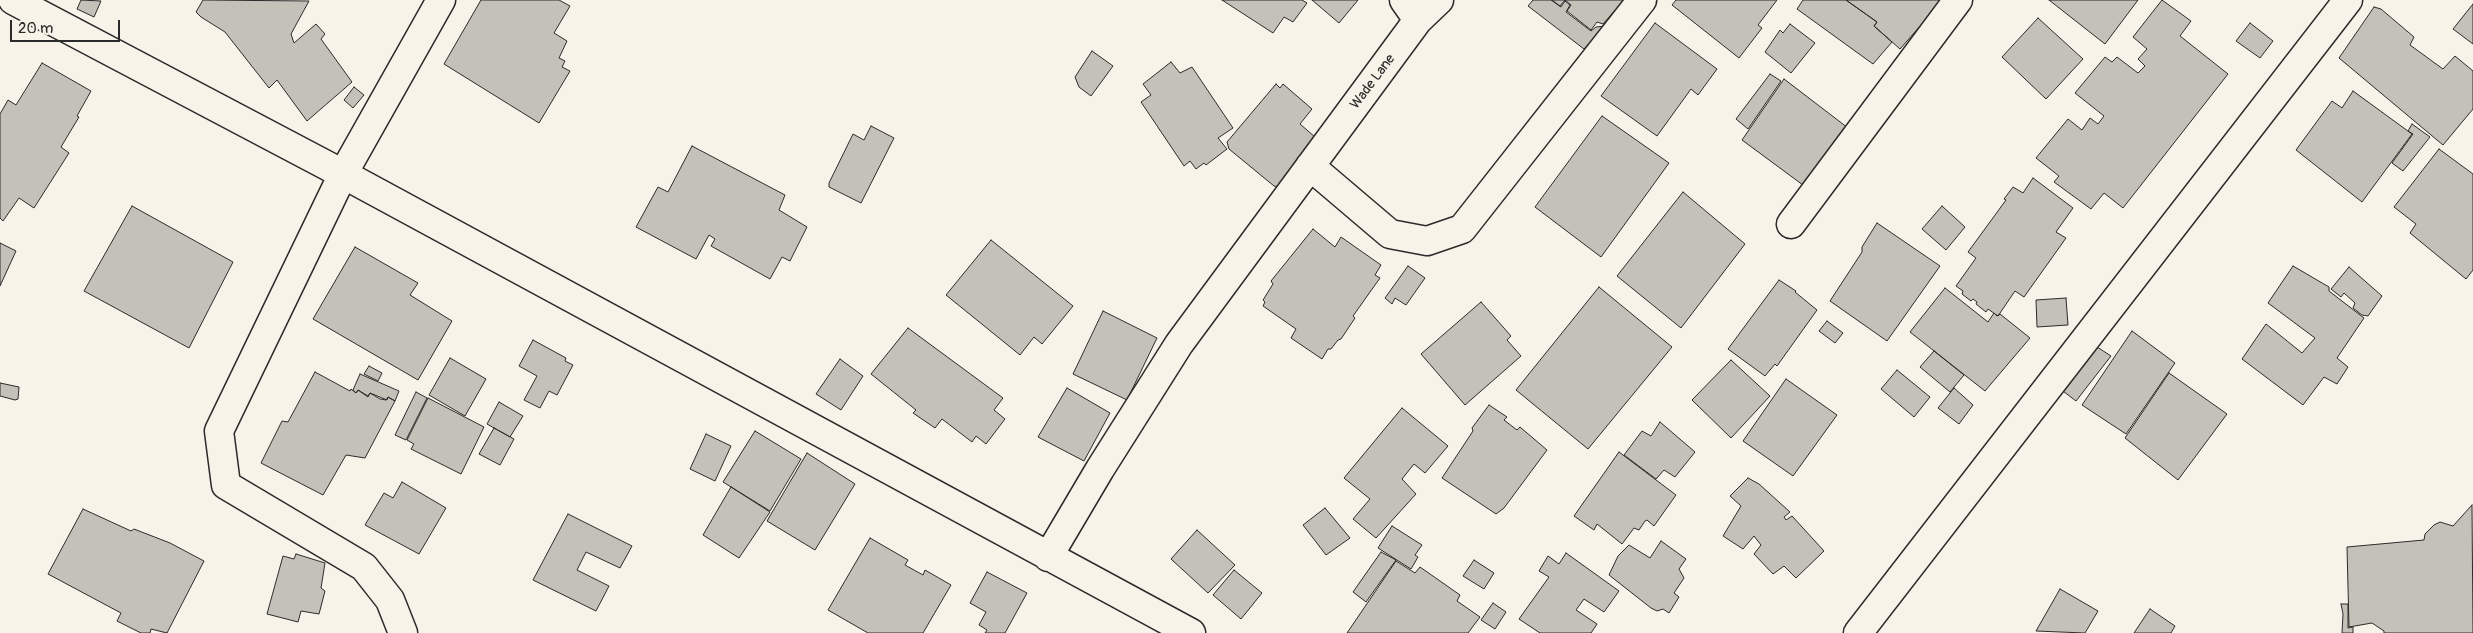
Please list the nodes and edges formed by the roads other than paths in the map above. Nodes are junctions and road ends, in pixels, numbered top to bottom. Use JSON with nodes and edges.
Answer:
{"nodes":[{"id":1,"x":13,"y":0,"type":"edge"},
{"id":2,"x":441,"y":0,"type":"edge"},
{"id":3,"x":1439,"y":0,"type":"edge"},
{"id":4,"x":1642,"y":0,"type":"edge"},
{"id":5,"x":1958,"y":0,"type":"edge"},
{"id":6,"x":2348,"y":0,"type":"edge"},
{"id":7,"x":1411,"y":10,"type":"edge"},
{"id":8,"x":1310,"y":166,"type":"junction"},
{"id":9,"x":343,"y":174,"type":"junction"},
{"id":10,"x":1791,"y":224,"type":"dead end"},
{"id":11,"x":1048,"y":557,"type":"junction"},
{"id":12,"x":403,"y":633,"type":"edge"},
{"id":13,"x":1191,"y":633,"type":"edge"},
{"id":14,"x":1858,"y":633,"type":"edge"}],
"edges":[{"from":1,"to":9,"type":"street"},
{"from":2,"to":9,"type":"street"},
{"from":3,"to":7,"type":"street","name":"Wade Lane"},
{"from":4,"to":8,"type":"street"},
{"from":5,"to":10,"type":"street"},
{"from":6,"to":14,"type":"street"},
{"from":7,"to":8,"type":"street","name":"Wade Lane"},
{"from":8,"to":11,"type":"street","name":"Wade Lane"},
{"from":9,"to":11,"type":"street"},
{"from":9,"to":12,"type":"street"},
{"from":11,"to":13,"type":"street"}]}
